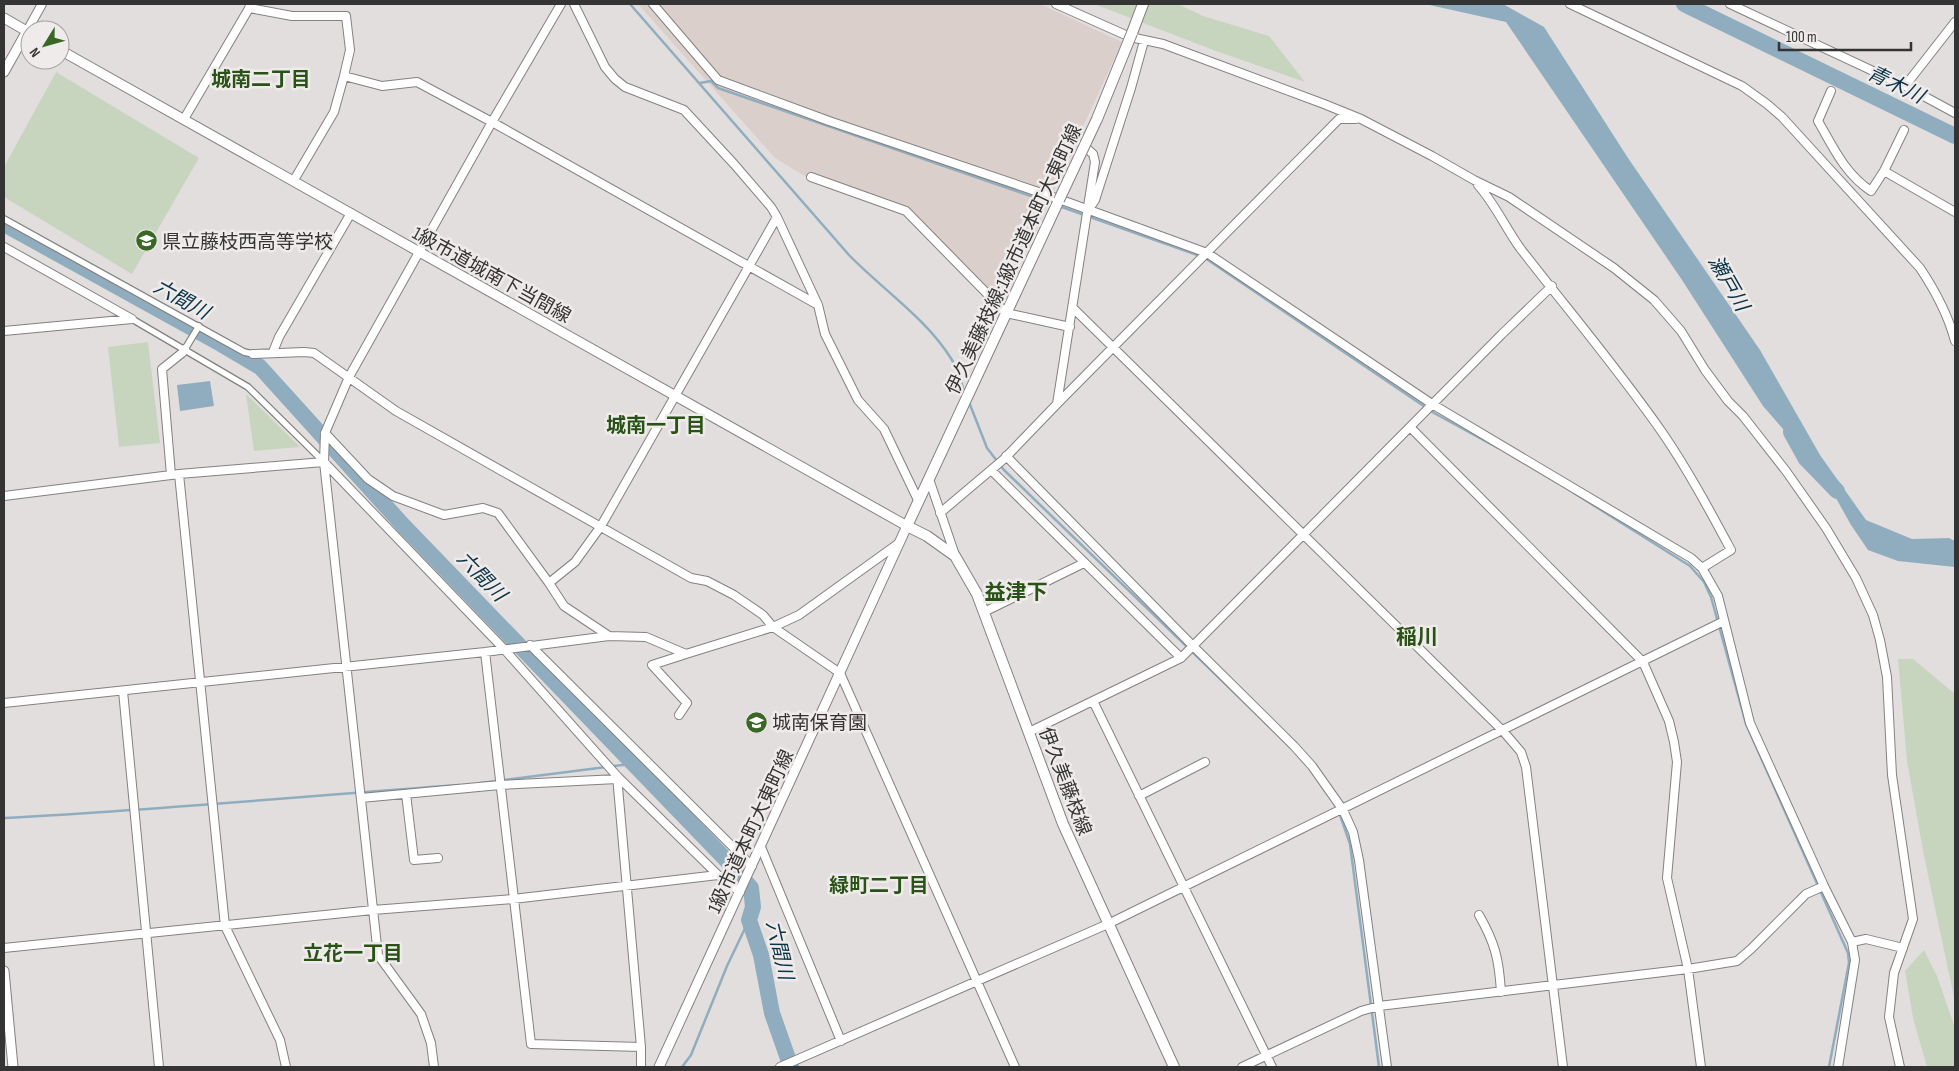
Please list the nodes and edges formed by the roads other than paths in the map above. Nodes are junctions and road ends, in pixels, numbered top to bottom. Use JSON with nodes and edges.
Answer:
{"nodes":[{"id":1,"x":42,"y":4,"type":"edge"},
{"id":2,"x":561,"y":4,"type":"edge"},
{"id":3,"x":574,"y":4,"type":"edge"},
{"id":4,"x":653,"y":4,"type":"edge"},
{"id":5,"x":1056,"y":4,"type":"edge"},
{"id":6,"x":1143,"y":4,"type":"edge"},
{"id":7,"x":1570,"y":4,"type":"edge"},
{"id":8,"x":1730,"y":4,"type":"edge"},
{"id":9,"x":251,"y":6,"type":"edge"},
{"id":10,"x":4,"y":18,"type":"edge"},
{"id":11,"x":34,"y":20,"type":"edge"},
{"id":12,"x":1955,"y":22,"type":"edge"},
{"id":13,"x":20,"y":27,"type":"edge"},
{"id":14,"x":1952,"y":31,"type":"edge"},
{"id":15,"x":1130,"y":37,"type":"junction"},
{"id":16,"x":1144,"y":40,"type":"junction"},
{"id":17,"x":20,"y":45,"type":"edge"},
{"id":18,"x":70,"y":56,"type":"edge"},
{"id":19,"x":4,"y":72,"type":"edge"},
{"id":20,"x":344,"y":76,"type":"junction"},
{"id":21,"x":1905,"y":86,"type":"junction"},
{"id":22,"x":1831,"y":91,"type":"dead end"},
{"id":23,"x":1955,"y":113,"type":"edge"},
{"id":24,"x":184,"y":119,"type":"junction"},
{"id":25,"x":1361,"y":119,"type":"junction"},
{"id":26,"x":492,"y":122,"type":"junction"},
{"id":27,"x":1904,"y":130,"type":"dead end"},
{"id":28,"x":1084,"y":146,"type":"junction"},
{"id":29,"x":1884,"y":171,"type":"junction"},
{"id":30,"x":811,"y":177,"type":"dead end"},
{"id":31,"x":294,"y":180,"type":"junction"},
{"id":32,"x":1474,"y":180,"type":"junction"},
{"id":33,"x":1059,"y":199,"type":"junction"},
{"id":34,"x":1088,"y":211,"type":"junction"},
{"id":35,"x":1955,"y":212,"type":"edge"},
{"id":36,"x":351,"y":213,"type":"junction"},
{"id":37,"x":777,"y":217,"type":"junction"},
{"id":38,"x":4,"y":219,"type":"edge"},
{"id":39,"x":4,"y":247,"type":"edge"},
{"id":40,"x":420,"y":252,"type":"junction"},
{"id":41,"x":1207,"y":254,"type":"junction"},
{"id":42,"x":749,"y":265,"type":"junction"},
{"id":43,"x":1552,"y":286,"type":"junction"},
{"id":44,"x":818,"y":305,"type":"junction"},
{"id":45,"x":1073,"y":308,"type":"junction"},
{"id":46,"x":1006,"y":313,"type":"junction"},
{"id":47,"x":132,"y":319,"type":"junction"},
{"id":48,"x":199,"y":326,"type":"junction"},
{"id":49,"x":1070,"y":327,"type":"junction"},
{"id":50,"x":4,"y":330,"type":"edge"},
{"id":51,"x":1955,"y":341,"type":"edge"},
{"id":52,"x":1114,"y":348,"type":"junction"},
{"id":53,"x":185,"y":349,"type":"junction"},
{"id":54,"x":273,"y":352,"type":"junction"},
{"id":55,"x":253,"y":354,"type":"joint"},
{"id":56,"x":350,"y":377,"type":"junction"},
{"id":57,"x":674,"y":395,"type":"junction"},
{"id":58,"x":1057,"y":404,"type":"junction"},
{"id":59,"x":1432,"y":404,"type":"junction"},
{"id":60,"x":1410,"y":427,"type":"junction"},
{"id":61,"x":325,"y":433,"type":"junction"},
{"id":62,"x":1005,"y":457,"type":"junction"},
{"id":63,"x":324,"y":462,"type":"junction"},
{"id":64,"x":991,"y":470,"type":"junction"},
{"id":65,"x":175,"y":474,"type":"junction"},
{"id":66,"x":929,"y":479,"type":"junction"},
{"id":67,"x":4,"y":496,"type":"edge"},
{"id":68,"x":918,"y":500,"type":"junction"},
{"id":69,"x":940,"y":513,"type":"junction"},
{"id":70,"x":601,"y":526,"type":"junction"},
{"id":71,"x":907,"y":526,"type":"junction"},
{"id":72,"x":1304,"y":534,"type":"junction"},
{"id":73,"x":899,"y":543,"type":"junction"},
{"id":74,"x":955,"y":556,"type":"junction"},
{"id":75,"x":1084,"y":563,"type":"junction"},
{"id":76,"x":1702,"y":568,"type":"junction"},
{"id":77,"x":549,"y":583,"type":"junction"},
{"id":78,"x":984,"y":612,"type":"junction"},
{"id":79,"x":1724,"y":621,"type":"junction"},
{"id":80,"x":773,"y":627,"type":"junction"},
{"id":81,"x":610,"y":636,"type":"junction"},
{"id":82,"x":530,"y":645,"type":"junction"},
{"id":83,"x":1193,"y":646,"type":"junction"},
{"id":84,"x":504,"y":649,"type":"junction"},
{"id":85,"x":485,"y":652,"type":"junction"},
{"id":86,"x":686,"y":654,"type":"junction"},
{"id":87,"x":1181,"y":658,"type":"junction"},
{"id":88,"x":1643,"y":662,"type":"junction"},
{"id":89,"x":346,"y":667,"type":"junction"},
{"id":90,"x":840,"y":673,"type":"junction"},
{"id":91,"x":199,"y":682,"type":"junction"},
{"id":92,"x":122,"y":691,"type":"junction"},
{"id":93,"x":1093,"y":701,"type":"junction"},
{"id":94,"x":4,"y":703,"type":"edge"},
{"id":95,"x":679,"y":715,"type":"dead end"},
{"id":96,"x":1503,"y":731,"type":"junction"},
{"id":97,"x":1029,"y":732,"type":"junction"},
{"id":98,"x":1205,"y":762,"type":"dead end"},
{"id":99,"x":617,"y":777,"type":"junction"},
{"id":100,"x":500,"y":785,"type":"junction"},
{"id":101,"x":406,"y":794,"type":"junction"},
{"id":102,"x":1140,"y":796,"type":"junction"},
{"id":103,"x":361,"y":798,"type":"junction"},
{"id":104,"x":1343,"y":810,"type":"junction"},
{"id":105,"x":761,"y":847,"type":"junction"},
{"id":106,"x":438,"y":858,"type":"dead end"},
{"id":107,"x":752,"y":866,"type":"junction"},
{"id":108,"x":718,"y":875,"type":"junction"},
{"id":109,"x":627,"y":885,"type":"junction"},
{"id":110,"x":1824,"y":886,"type":"junction"},
{"id":111,"x":1184,"y":887,"type":"junction"},
{"id":112,"x":740,"y":892,"type":"junction"},
{"id":113,"x":513,"y":899,"type":"junction"},
{"id":114,"x":373,"y":910,"type":"junction"},
{"id":115,"x":1479,"y":915,"type":"dead end"},
{"id":116,"x":1108,"y":924,"type":"junction"},
{"id":117,"x":225,"y":926,"type":"junction"},
{"id":118,"x":147,"y":934,"type":"junction"},
{"id":119,"x":1852,"y":942,"type":"junction"},
{"id":120,"x":4,"y":948,"type":"edge"},
{"id":121,"x":1903,"y":948,"type":"junction"},
{"id":122,"x":1688,"y":969,"type":"junction"},
{"id":123,"x":4,"y":971,"type":"edge"},
{"id":124,"x":977,"y":982,"type":"junction"},
{"id":125,"x":1552,"y":985,"type":"junction"},
{"id":126,"x":1501,"y":992,"type":"junction"},
{"id":127,"x":1379,"y":1006,"type":"junction"},
{"id":128,"x":6,"y":1020,"type":"edge"},
{"id":129,"x":842,"y":1041,"type":"junction"},
{"id":130,"x":641,"y":1048,"type":"junction"},
{"id":131,"x":1267,"y":1056,"type":"junction"},
{"id":132,"x":14,"y":1067,"type":"edge"},
{"id":133,"x":159,"y":1067,"type":"edge"},
{"id":134,"x":286,"y":1067,"type":"edge"},
{"id":135,"x":434,"y":1067,"type":"edge"},
{"id":136,"x":641,"y":1067,"type":"edge"},
{"id":137,"x":659,"y":1067,"type":"edge"},
{"id":138,"x":781,"y":1067,"type":"edge"},
{"id":139,"x":1016,"y":1067,"type":"edge"},
{"id":140,"x":1174,"y":1067,"type":"edge"},
{"id":141,"x":1242,"y":1067,"type":"edge"},
{"id":142,"x":1272,"y":1067,"type":"edge"},
{"id":143,"x":1387,"y":1067,"type":"edge"},
{"id":144,"x":1563,"y":1067,"type":"edge"},
{"id":145,"x":1701,"y":1067,"type":"edge"},
{"id":146,"x":1838,"y":1067,"type":"edge"},
{"id":147,"x":1900,"y":1067,"type":"edge"}],
"edges":[{"from":1,"to":11,"type":"street"},
{"from":2,"to":26,"type":"street"},
{"from":3,"to":37,"type":"street"},
{"from":4,"to":33,"type":"street"},
{"from":5,"to":15,"type":"street"},
{"from":6,"to":15,"type":"main road","name":"伊久美藤枝線;1級市道本町大東町線"},
{"from":7,"to":51,"type":"street"},
{"from":8,"to":21,"type":"street"},
{"from":9,"to":20,"type":"street"},
{"from":9,"to":24,"type":"street"},
{"from":10,"to":13,"type":"street"},
{"from":12,"to":14,"type":"street"},
{"from":14,"to":21,"type":"street"},
{"from":15,"to":16,"type":"street"},
{"from":15,"to":28,"type":"main road","name":"伊久美藤枝線;1級市道本町大東町線","bridge":true},
{"from":16,"to":25,"type":"street"},
{"from":16,"to":34,"type":"street"},
{"from":17,"to":19,"type":"street"},
{"from":18,"to":24,"type":"street","name":"1級市道城南下当間線"},
{"from":20,"to":26,"type":"street"},
{"from":20,"to":31,"type":"street"},
{"from":21,"to":23,"type":"street"},
{"from":22,"to":29,"type":"street"},
{"from":24,"to":31,"type":"street","name":"1級市道城南下当間線"},
{"from":25,"to":32,"type":"street"},
{"from":25,"to":41,"type":"street"},
{"from":26,"to":40,"type":"street"},
{"from":26,"to":42,"type":"street"},
{"from":27,"to":29,"type":"street"},
{"from":28,"to":33,"type":"main road","name":"伊久美藤枝線;1級市道本町大東町線","bridge":true},
{"from":28,"to":34,"type":"street"},
{"from":29,"to":35,"type":"street"},
{"from":30,"to":46,"type":"street"},
{"from":31,"to":36,"type":"street","name":"1級市道城南下当間線"},
{"from":32,"to":43,"type":"street"},
{"from":32,"to":121,"type":"street"},
{"from":33,"to":34,"type":"street"},
{"from":33,"to":46,"type":"main road","name":"伊久美藤枝線;1級市道本町大東町線"},
{"from":34,"to":41,"type":"street"},
{"from":34,"to":45,"type":"street"},
{"from":36,"to":40,"type":"street","name":"1級市道城南下当間線"},
{"from":36,"to":54,"type":"street"},
{"from":37,"to":42,"type":"street"},
{"from":37,"to":44,"type":"street"},
{"from":38,"to":48,"type":"street"},
{"from":39,"to":47,"type":"street"},
{"from":40,"to":56,"type":"street"},
{"from":40,"to":57,"type":"street","name":"1級市道城南下当間線"},
{"from":41,"to":52,"type":"street"},
{"from":41,"to":59,"type":"street"},
{"from":42,"to":44,"type":"street"},
{"from":42,"to":57,"type":"street"},
{"from":43,"to":59,"type":"street"},
{"from":43,"to":76,"type":"street"},
{"from":44,"to":68,"type":"street"},
{"from":45,"to":49,"type":"street"},
{"from":45,"to":52,"type":"street"},
{"from":46,"to":49,"type":"street"},
{"from":46,"to":66,"type":"main road","name":"伊久美藤枝線;1級市道本町大東町線"},
{"from":47,"to":50,"type":"street"},
{"from":47,"to":53,"type":"street"},
{"from":48,"to":53,"type":"street"},
{"from":48,"to":55,"type":"street"},
{"from":49,"to":58,"type":"street"},
{"from":52,"to":58,"type":"street"},
{"from":52,"to":72,"type":"street"},
{"from":53,"to":63,"type":"street"},
{"from":53,"to":65,"type":"street"},
{"from":54,"to":55,"type":"street"},
{"from":54,"to":56,"type":"street"},
{"from":56,"to":61,"type":"street"},
{"from":56,"to":70,"type":"street"},
{"from":57,"to":70,"type":"street"},
{"from":57,"to":71,"type":"street","name":"1級市道城南下当間線"},
{"from":58,"to":62,"type":"street"},
{"from":59,"to":60,"type":"street"},
{"from":59,"to":76,"type":"street"},
{"from":60,"to":72,"type":"street"},
{"from":60,"to":88,"type":"street"},
{"from":61,"to":63,"type":"street"},
{"from":61,"to":77,"type":"street"},
{"from":62,"to":64,"type":"street"},
{"from":62,"to":83,"type":"street"},
{"from":63,"to":65,"type":"street"},
{"from":63,"to":84,"type":"street"},
{"from":63,"to":89,"type":"street"},
{"from":64,"to":69,"type":"street"},
{"from":64,"to":75,"type":"street"},
{"from":65,"to":67,"type":"street"},
{"from":65,"to":91,"type":"street"},
{"from":66,"to":68,"type":"main road","name":"伊久美藤枝線;1級市道本町大東町線"},
{"from":66,"to":69,"type":"street"},
{"from":68,"to":71,"type":"main road","name":"伊久美藤枝線;1級市道本町大東町線"},
{"from":69,"to":74,"type":"street"},
{"from":70,"to":77,"type":"street"},
{"from":70,"to":80,"type":"street"},
{"from":71,"to":73,"type":"street","name":"1級市道本町大東町線"},
{"from":71,"to":74,"type":"main road","name":"伊久美藤枝線"},
{"from":72,"to":83,"type":"street"},
{"from":72,"to":96,"type":"street"},
{"from":73,"to":80,"type":"street"},
{"from":73,"to":90,"type":"street","name":"1級市道本町大東町線"},
{"from":74,"to":78,"type":"main road","name":"伊久美藤枝線"},
{"from":75,"to":78,"type":"street"},
{"from":75,"to":87,"type":"street"},
{"from":76,"to":79,"type":"street"},
{"from":77,"to":81,"type":"street"},
{"from":78,"to":97,"type":"main road","name":"伊久美藤枝線"},
{"from":79,"to":88,"type":"street"},
{"from":79,"to":110,"type":"street"},
{"from":80,"to":86,"type":"street"},
{"from":80,"to":90,"type":"street"},
{"from":81,"to":82,"type":"street"},
{"from":81,"to":86,"type":"street"},
{"from":82,"to":84,"type":"street"},
{"from":82,"to":107,"type":"street"},
{"from":83,"to":87,"type":"street"},
{"from":83,"to":104,"type":"street"},
{"from":84,"to":85,"type":"street"},
{"from":84,"to":99,"type":"street"},
{"from":85,"to":89,"type":"street"},
{"from":85,"to":100,"type":"street"},
{"from":86,"to":95,"type":"street"},
{"from":87,"to":93,"type":"street"},
{"from":88,"to":96,"type":"street"},
{"from":88,"to":122,"type":"street"},
{"from":89,"to":91,"type":"street"},
{"from":89,"to":103,"type":"street"},
{"from":90,"to":105,"type":"street","name":"1級市道本町大東町線"},
{"from":90,"to":124,"type":"street"},
{"from":91,"to":92,"type":"street"},
{"from":91,"to":117,"type":"street"},
{"from":92,"to":94,"type":"street"},
{"from":92,"to":118,"type":"street"},
{"from":93,"to":97,"type":"street"},
{"from":93,"to":102,"type":"street"},
{"from":96,"to":104,"type":"street"},
{"from":96,"to":125,"type":"street"},
{"from":97,"to":116,"type":"main road","name":"伊久美藤枝線"},
{"from":98,"to":102,"type":"street"},
{"from":99,"to":100,"type":"street"},
{"from":99,"to":108,"type":"street"},
{"from":99,"to":109,"type":"street"},
{"from":100,"to":101,"type":"street"},
{"from":100,"to":113,"type":"street"},
{"from":101,"to":103,"type":"street"},
{"from":101,"to":106,"type":"street"},
{"from":102,"to":111,"type":"street"},
{"from":103,"to":114,"type":"street"},
{"from":104,"to":111,"type":"street"},
{"from":104,"to":127,"type":"street"},
{"from":105,"to":107,"type":"street","name":"1級市道本町大東町線"},
{"from":105,"to":129,"type":"street"},
{"from":107,"to":112,"type":"street","name":"1級市道本町大東町線"},
{"from":108,"to":109,"type":"street"},
{"from":108,"to":112,"type":"street"},
{"from":109,"to":113,"type":"street"},
{"from":109,"to":130,"type":"street"},
{"from":110,"to":119,"type":"street"},
{"from":110,"to":122,"type":"street"},
{"from":111,"to":116,"type":"street"},
{"from":111,"to":131,"type":"street"},
{"from":112,"to":137,"type":"street","name":"1級市道本町大東町線"},
{"from":113,"to":114,"type":"street"},
{"from":113,"to":130,"type":"street"},
{"from":114,"to":117,"type":"street"},
{"from":114,"to":135,"type":"street"},
{"from":115,"to":126,"type":"street"},
{"from":116,"to":124,"type":"street"},
{"from":116,"to":140,"type":"main road","name":"伊久美藤枝線"},
{"from":117,"to":118,"type":"street"},
{"from":117,"to":134,"type":"street"},
{"from":118,"to":120,"type":"street"},
{"from":118,"to":133,"type":"street"},
{"from":119,"to":121,"type":"street"},
{"from":119,"to":146,"type":"street"},
{"from":121,"to":147,"type":"street"},
{"from":122,"to":125,"type":"street"},
{"from":122,"to":145,"type":"street"},
{"from":123,"to":128,"type":"street"},
{"from":124,"to":129,"type":"street"},
{"from":124,"to":139,"type":"street"},
{"from":125,"to":126,"type":"street"},
{"from":125,"to":144,"type":"street"},
{"from":126,"to":127,"type":"street"},
{"from":127,"to":131,"type":"street"},
{"from":127,"to":143,"type":"street"},
{"from":128,"to":132,"type":"street"},
{"from":129,"to":138,"type":"street"},
{"from":130,"to":136,"type":"street"},
{"from":131,"to":141,"type":"street"},
{"from":131,"to":142,"type":"street"}]}
